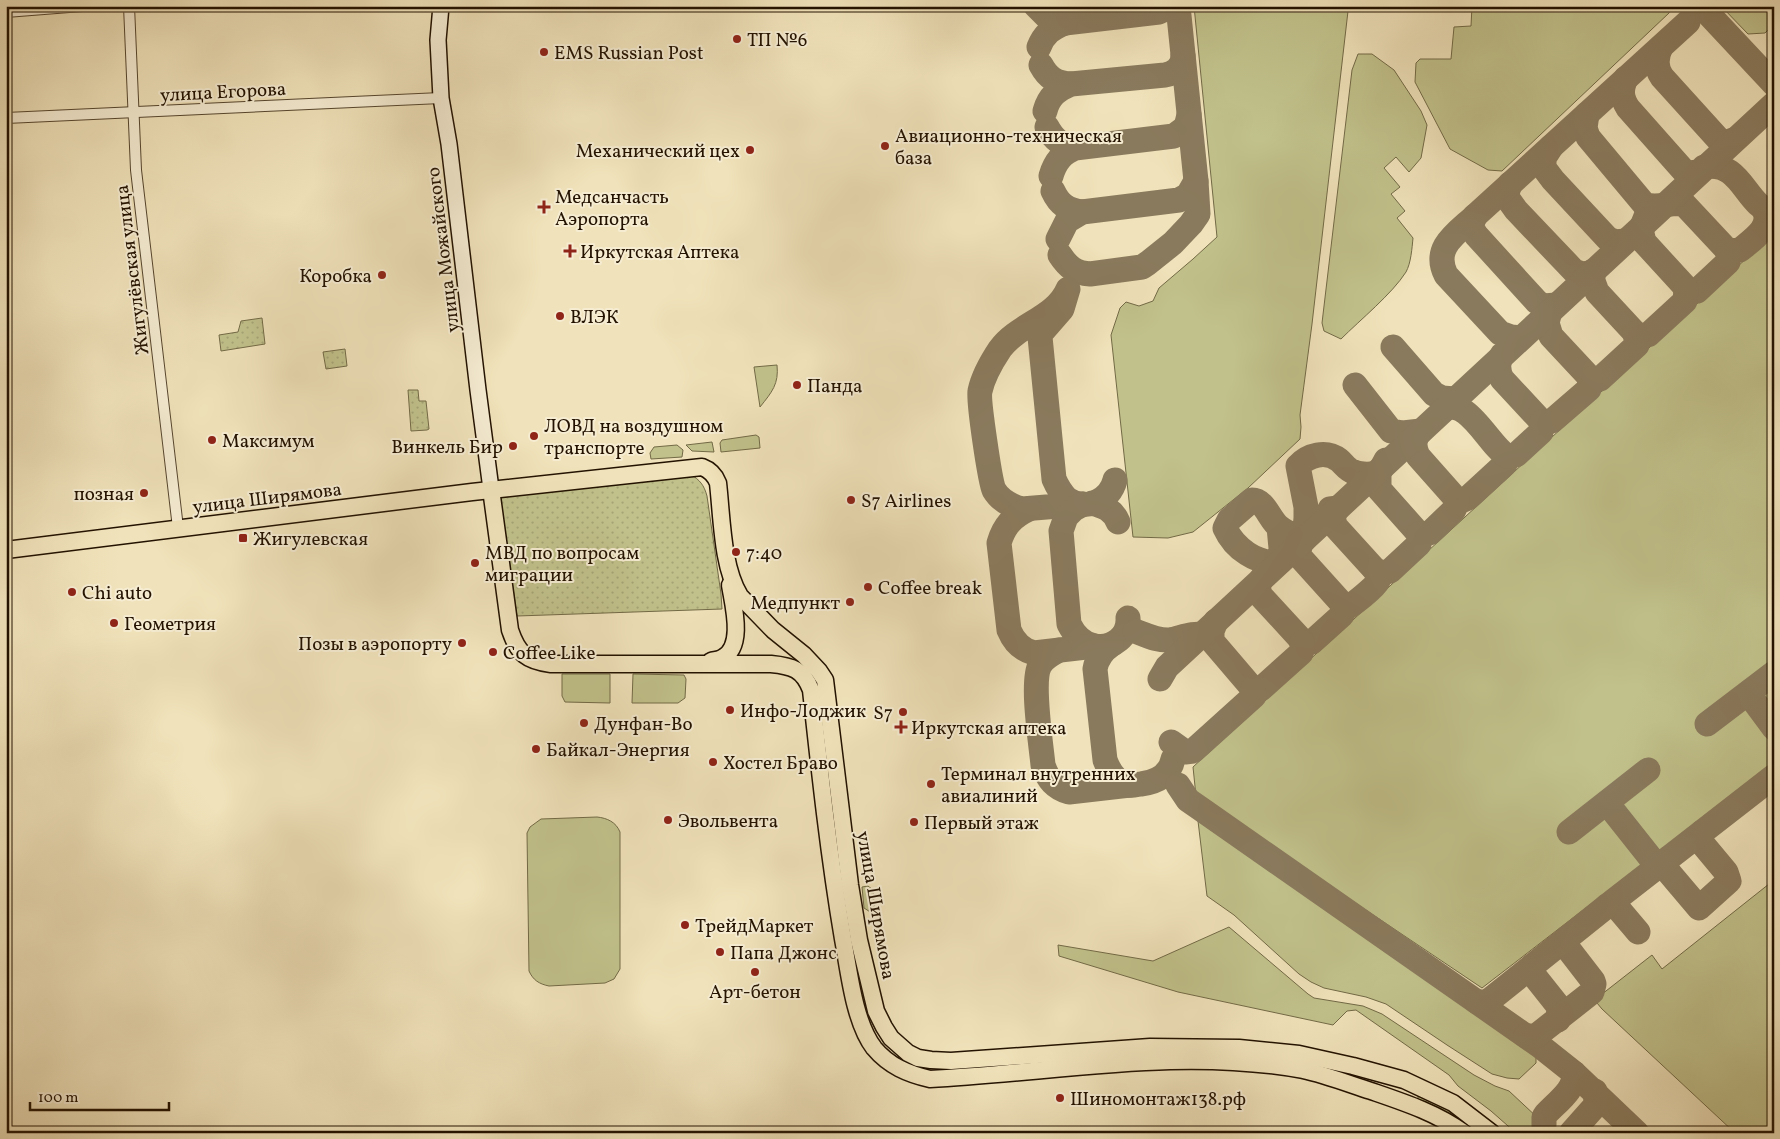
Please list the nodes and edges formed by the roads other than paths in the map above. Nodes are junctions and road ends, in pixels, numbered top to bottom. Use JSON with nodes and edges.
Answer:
{"nodes":[{"id":1,"x":82,"y":6,"type":"edge"},
{"id":2,"x":128,"y":6,"type":"edge"},
{"id":3,"x":441,"y":6,"type":"edge"},
{"id":4,"x":6,"y":12,"type":"edge"},
{"id":5,"x":442,"y":98,"type":"junction"},
{"id":6,"x":133,"y":113,"type":"junction"},
{"id":7,"x":6,"y":118,"type":"edge"},
{"id":8,"x":492,"y":489,"type":"junction"},
{"id":9,"x":178,"y":528,"type":"junction"},
{"id":10,"x":6,"y":542,"type":"edge"},
{"id":11,"x":48,"y":544,"type":"junction"},
{"id":12,"x":6,"y":550,"type":"edge"},
{"id":13,"x":728,"y":563,"type":"junction"},
{"id":14,"x":699,"y":664,"type":"junction"},
{"id":15,"x":1343,"y":1064,"type":"junction"},
{"id":16,"x":1345,"y":1083,"type":"junction"},
{"id":17,"x":1422,"y":1088,"type":"junction"},
{"id":18,"x":1416,"y":1108,"type":"junction"},
{"id":19,"x":1464,"y":1133,"type":"edge"},
{"id":20,"x":1492,"y":1133,"type":"edge"}],
"edges":[{"from":1,"to":4,"type":"street"},
{"from":2,"to":6,"type":"street","name":"Жигулёвская улица"},
{"from":3,"to":5,"type":"street","name":"улица Можайского"},
{"from":5,"to":6,"type":"street","name":"улица Егорова"},
{"from":5,"to":8,"type":"street","name":"улица Можайского"},
{"from":6,"to":7,"type":"street","name":"улица Егорова"},
{"from":6,"to":9,"type":"street","name":"Жигулёвская улица"},
{"from":8,"to":9,"type":"main road","name":"улица Ширямова"},
{"from":8,"to":13,"type":"main road","name":"улица Ширямова"},
{"from":8,"to":14,"type":"main road","name":"улица Ширямова"},
{"from":9,"to":11,"type":"main road","name":"улица Ширямова"},
{"from":10,"to":11,"type":"main road"},
{"from":11,"to":12,"type":"main road"},
{"from":13,"to":14,"type":"main road"},
{"from":13,"to":15,"type":"main road","name":"улица Ширямова"},
{"from":14,"to":16,"type":"main road","name":"улица Ширямова"},
{"from":15,"to":16,"type":"main road"},
{"from":15,"to":17,"type":"main road","name":"улица Ширямова"},
{"from":16,"to":18,"type":"main road","name":"улица Ширямова"},
{"from":17,"to":18,"type":"main road"},
{"from":17,"to":20,"type":"main road","name":"улица Ширямова"},
{"from":18,"to":19,"type":"main road","name":"улица Ширямова"}]}
